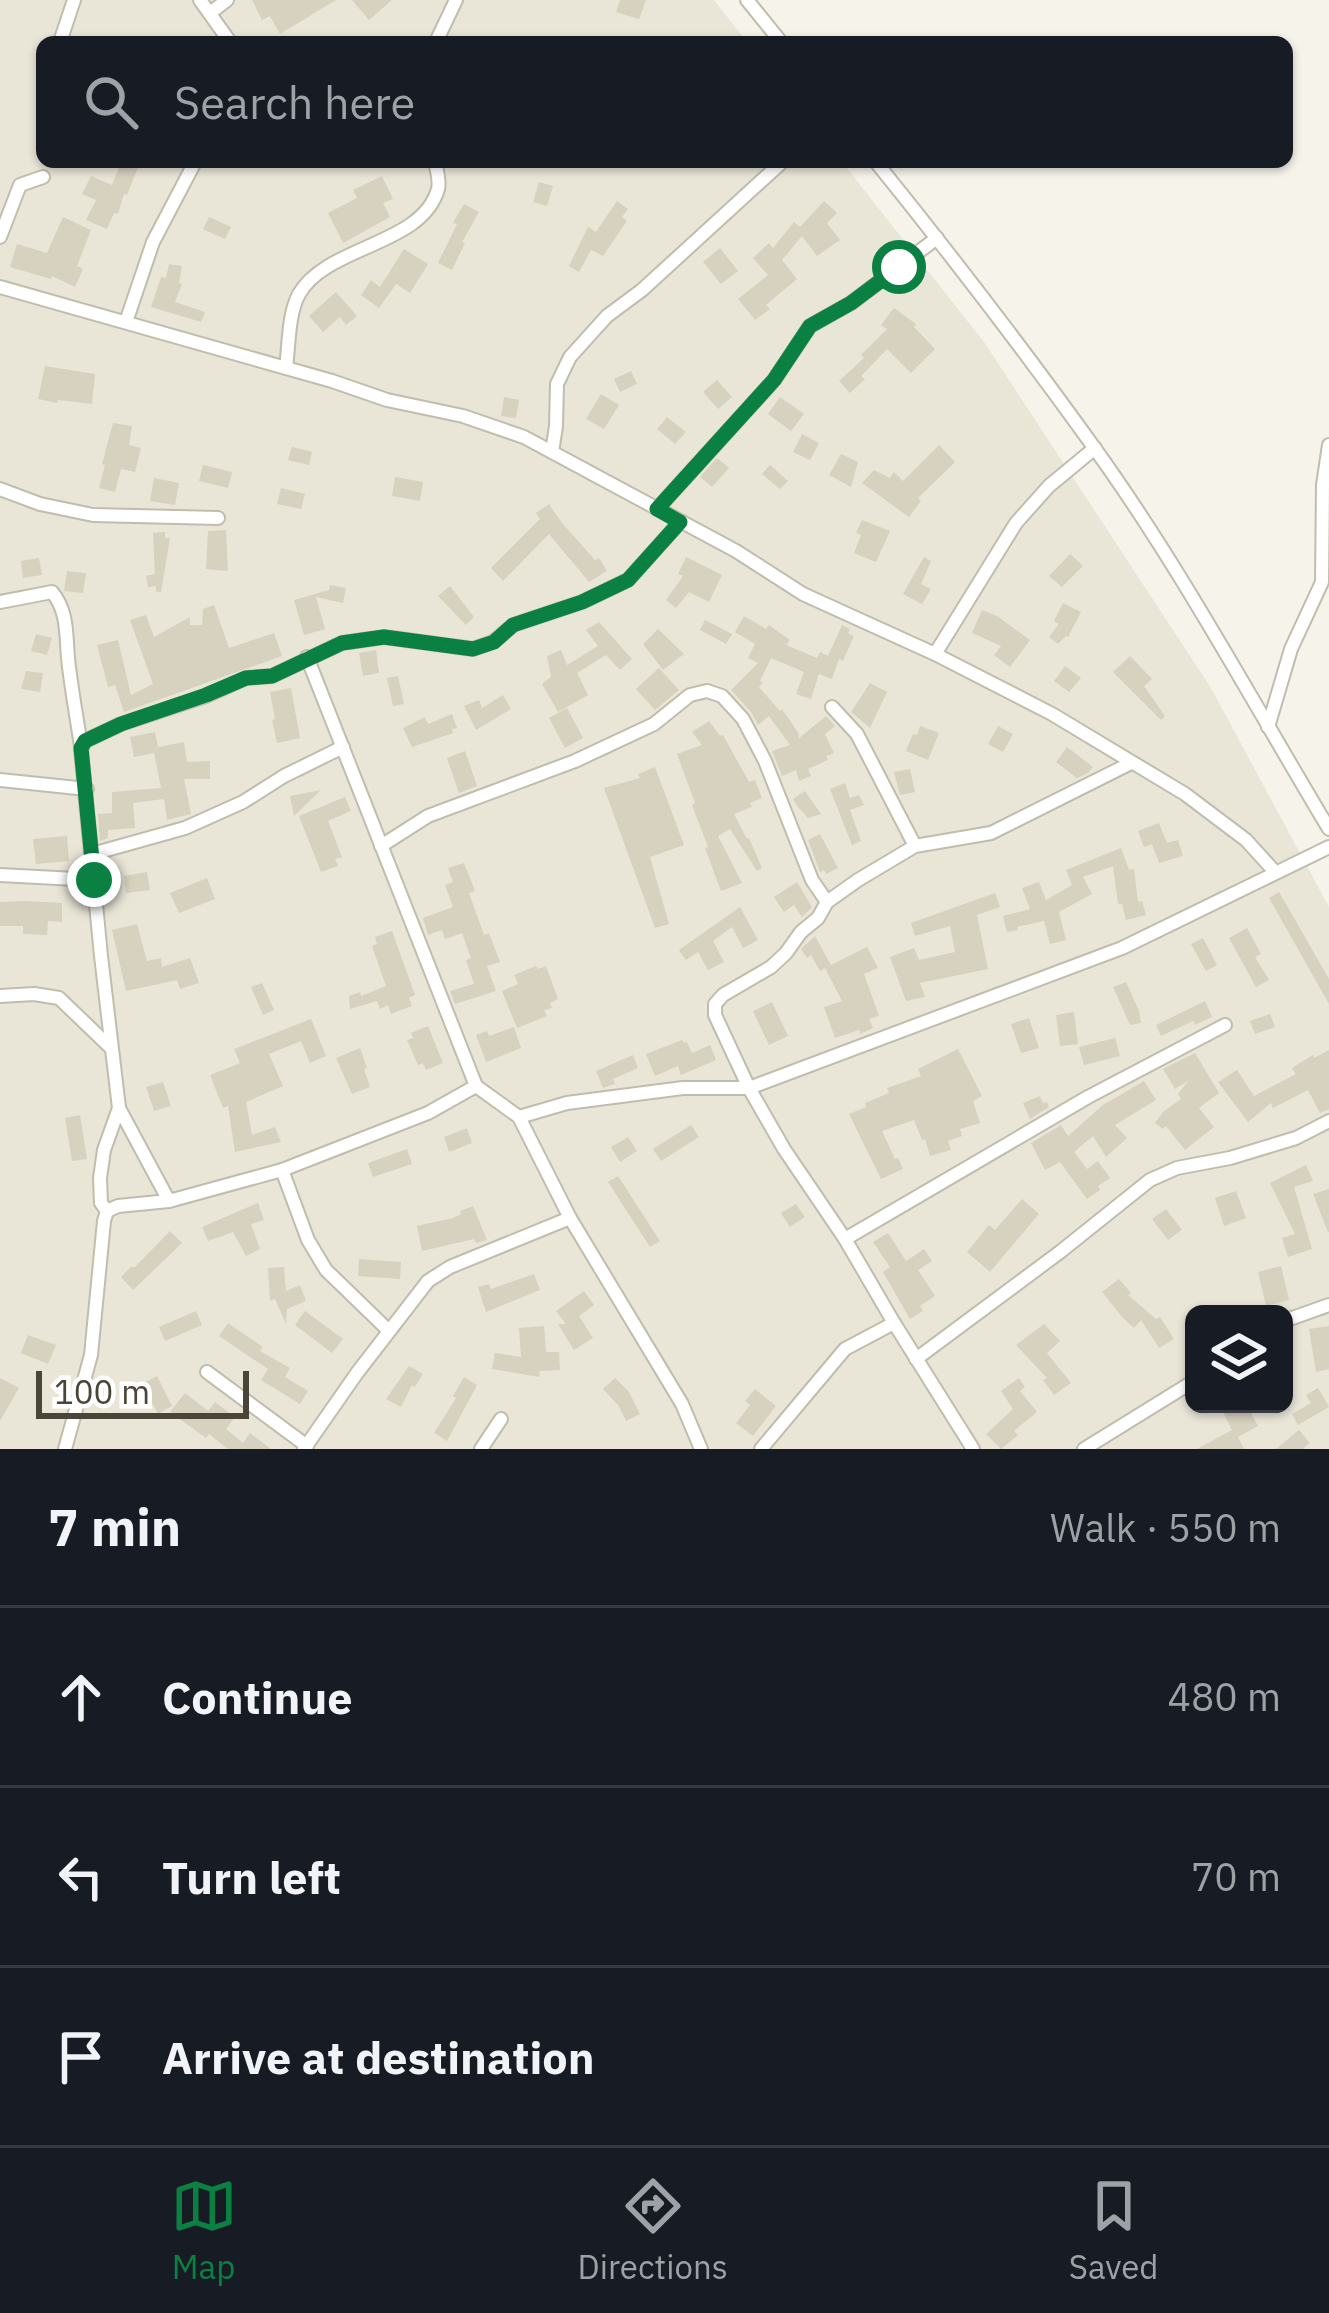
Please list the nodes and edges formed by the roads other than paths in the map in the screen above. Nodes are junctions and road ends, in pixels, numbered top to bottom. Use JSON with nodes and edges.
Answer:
{"nodes":[{"id":1,"x":74,"y":0,"type":"edge"},
{"id":2,"x":200,"y":0,"type":"edge"},
{"id":3,"x":227,"y":0,"type":"edge"},
{"id":4,"x":456,"y":0,"type":"edge"},
{"id":5,"x":748,"y":0,"type":"edge"},
{"id":6,"x":209,"y":14,"type":"junction"},
{"id":7,"x":62,"y":36,"type":"edge"},
{"id":8,"x":226,"y":36,"type":"edge"},
{"id":9,"x":439,"y":36,"type":"edge"},
{"id":10,"x":776,"y":36,"type":"edge"},
{"id":11,"x":192,"y":168,"type":"edge"},
{"id":12,"x":436,"y":168,"type":"edge"},
{"id":13,"x":775,"y":168,"type":"edge"},
{"id":14,"x":881,"y":168,"type":"edge"},
{"id":15,"x":43,"y":177,"type":"dead end"},
{"id":16,"x":0,"y":237,"type":"edge"},
{"id":17,"x":937,"y":238,"type":"junction"},
{"id":18,"x":0,"y":287,"type":"edge"},
{"id":19,"x":126,"y":322,"type":"junction"},
{"id":20,"x":286,"y":368,"type":"junction"},
{"id":21,"x":1329,"y":445,"type":"edge"},
{"id":22,"x":1095,"y":448,"type":"junction"},
{"id":23,"x":552,"y":452,"type":"junction"},
{"id":24,"x":0,"y":489,"type":"edge"},
{"id":25,"x":657,"y":509,"type":"junction"},
{"id":26,"x":218,"y":518,"type":"dead end"},
{"id":27,"x":680,"y":522,"type":"junction"},
{"id":28,"x":0,"y":602,"type":"edge"},
{"id":29,"x":935,"y":654,"type":"junction"},
{"id":30,"x":307,"y":657,"type":"junction"},
{"id":31,"x":832,"y":707,"type":"dead end"},
{"id":32,"x":1268,"y":727,"type":"junction"},
{"id":33,"x":343,"y":746,"type":"junction"},
{"id":34,"x":81,"y":748,"type":"junction"},
{"id":35,"x":1131,"y":763,"type":"junction"},
{"id":36,"x":0,"y":780,"type":"edge"},
{"id":37,"x":87,"y":789,"type":"junction"},
{"id":38,"x":1329,"y":829,"type":"edge"},
{"id":39,"x":381,"y":846,"type":"junction"},
{"id":40,"x":915,"y":846,"type":"junction"},
{"id":41,"x":1329,"y":847,"type":"edge"},
{"id":42,"x":92,"y":854,"type":"junction"},
{"id":43,"x":1275,"y":872,"type":"junction"},
{"id":44,"x":0,"y":875,"type":"edge"},
{"id":45,"x":94,"y":880,"type":"junction"},
{"id":46,"x":827,"y":902,"type":"junction"},
{"id":47,"x":0,"y":996,"type":"edge"},
{"id":48,"x":1225,"y":1025,"type":"dead end"},
{"id":49,"x":111,"y":1048,"type":"junction"},
{"id":50,"x":476,"y":1086,"type":"junction"},
{"id":51,"x":749,"y":1088,"type":"junction"},
{"id":52,"x":119,"y":1108,"type":"junction"},
{"id":53,"x":519,"y":1117,"type":"junction"},
{"id":54,"x":1329,"y":1121,"type":"edge"},
{"id":55,"x":282,"y":1170,"type":"junction"},
{"id":56,"x":169,"y":1202,"type":"junction"},
{"id":57,"x":107,"y":1211,"type":"junction"},
{"id":58,"x":570,"y":1218,"type":"junction"},
{"id":59,"x":845,"y":1239,"type":"junction"},
{"id":60,"x":1329,"y":1305,"type":"edge"},
{"id":61,"x":1293,"y":1319,"type":"edge"},
{"id":62,"x":894,"y":1323,"type":"junction"},
{"id":63,"x":389,"y":1331,"type":"junction"},
{"id":64,"x":916,"y":1359,"type":"junction"},
{"id":65,"x":207,"y":1372,"type":"dead end"},
{"id":66,"x":1185,"y":1387,"type":"edge"},
{"id":67,"x":501,"y":1419,"type":"dead end"},
{"id":68,"x":305,"y":1447,"type":"edge"},
{"id":69,"x":68,"y":1448,"type":"edge"},
{"id":70,"x":482,"y":1449,"type":"edge"},
{"id":71,"x":701,"y":1449,"type":"edge"},
{"id":72,"x":761,"y":1449,"type":"edge"},
{"id":73,"x":974,"y":1449,"type":"edge"},
{"id":74,"x":1084,"y":1449,"type":"edge"}],
"edges":[{"from":1,"to":7,"type":"street"},
{"from":2,"to":6,"type":"street"},
{"from":3,"to":6,"type":"street"},
{"from":4,"to":9,"type":"street"},
{"from":5,"to":10,"type":"street"},
{"from":6,"to":8,"type":"street"},
{"from":11,"to":19,"type":"street"},
{"from":12,"to":20,"type":"street"},
{"from":13,"to":23,"type":"street"},
{"from":14,"to":17,"type":"street"},
{"from":15,"to":16,"type":"street"},
{"from":17,"to":22,"type":"street"},
{"from":17,"to":25,"type":"street"},
{"from":18,"to":19,"type":"street"},
{"from":19,"to":20,"type":"street"},
{"from":20,"to":23,"type":"street"},
{"from":21,"to":32,"type":"street"},
{"from":22,"to":29,"type":"street"},
{"from":22,"to":32,"type":"street"},
{"from":23,"to":25,"type":"street"},
{"from":24,"to":26,"type":"street"},
{"from":25,"to":27,"type":"street"},
{"from":27,"to":29,"type":"street"},
{"from":27,"to":30,"type":"street"},
{"from":28,"to":34,"type":"street"},
{"from":29,"to":35,"type":"street"},
{"from":30,"to":33,"type":"street"},
{"from":30,"to":34,"type":"street"},
{"from":31,"to":40,"type":"street"},
{"from":32,"to":38,"type":"street"},
{"from":33,"to":39,"type":"street"},
{"from":33,"to":42,"type":"street"},
{"from":34,"to":37,"type":"street"},
{"from":35,"to":40,"type":"street"},
{"from":35,"to":43,"type":"street"},
{"from":36,"to":37,"type":"street"},
{"from":37,"to":42,"type":"street"},
{"from":39,"to":46,"type":"street"},
{"from":39,"to":50,"type":"street"},
{"from":40,"to":46,"type":"street"},
{"from":41,"to":43,"type":"street"},
{"from":42,"to":45,"type":"street"},
{"from":43,"to":51,"type":"street"},
{"from":44,"to":45,"type":"street"},
{"from":45,"to":49,"type":"street"},
{"from":46,"to":51,"type":"street"},
{"from":47,"to":49,"type":"street"},
{"from":48,"to":59,"type":"street"},
{"from":49,"to":52,"type":"street"},
{"from":50,"to":53,"type":"street"},
{"from":50,"to":55,"type":"street"},
{"from":51,"to":53,"type":"street"},
{"from":51,"to":59,"type":"street"},
{"from":52,"to":56,"type":"street"},
{"from":52,"to":57,"type":"street"},
{"from":53,"to":58,"type":"street"},
{"from":54,"to":64,"type":"street"},
{"from":55,"to":56,"type":"street"},
{"from":55,"to":63,"type":"street"},
{"from":56,"to":57,"type":"street"},
{"from":57,"to":69,"type":"street"},
{"from":58,"to":63,"type":"street"},
{"from":58,"to":71,"type":"street"},
{"from":59,"to":62,"type":"street"},
{"from":60,"to":61,"type":"street"},
{"from":62,"to":64,"type":"street"},
{"from":62,"to":72,"type":"street"},
{"from":63,"to":68,"type":"street"},
{"from":64,"to":73,"type":"street"},
{"from":65,"to":68,"type":"street"},
{"from":66,"to":74,"type":"street"},
{"from":67,"to":70,"type":"street"}]}
